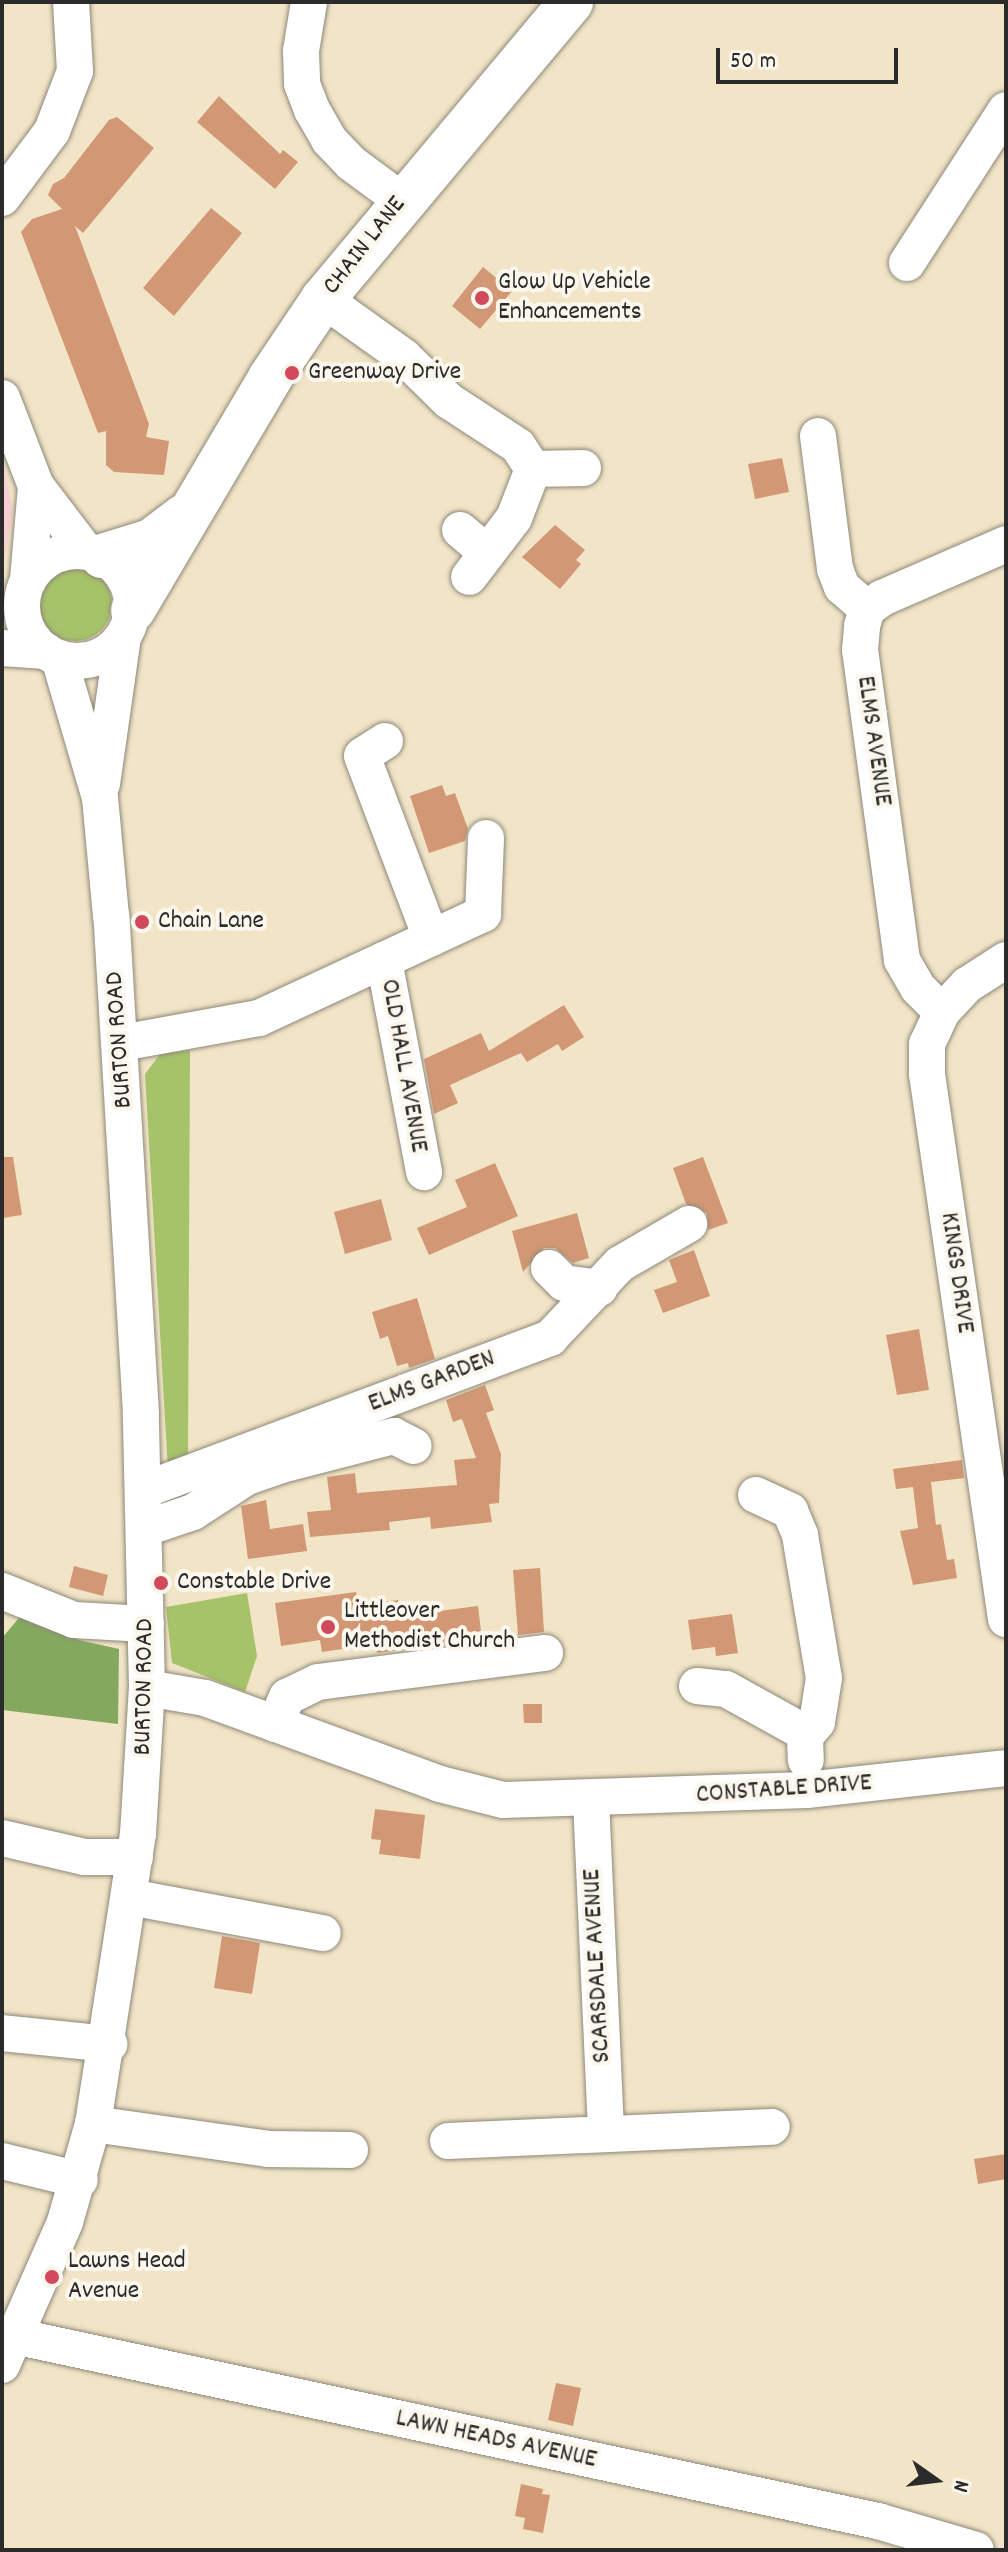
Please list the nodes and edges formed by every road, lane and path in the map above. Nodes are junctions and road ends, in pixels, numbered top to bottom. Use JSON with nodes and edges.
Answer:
{"nodes":[{"id":1,"x":71,"y":2,"type":"edge"},
{"id":2,"x":309,"y":2,"type":"edge"},
{"id":3,"x":571,"y":2,"type":"edge"},
{"id":4,"x":1006,"y":110,"type":"edge"},
{"id":5,"x":2,"y":198,"type":"edge"},
{"id":6,"x":401,"y":200,"type":"junction"},
{"id":7,"x":907,"y":263,"type":"dead end"},
{"id":8,"x":323,"y":299,"type":"junction"},
{"id":9,"x":2,"y":398,"type":"edge"},
{"id":10,"x":818,"y":436,"type":"dead end"},
{"id":11,"x":583,"y":468,"type":"dead end"},
{"id":12,"x":533,"y":469,"type":"junction"},
{"id":13,"x":36,"y":486,"type":"junction"},
{"id":14,"x":189,"y":512,"type":"junction"},
{"id":15,"x":1006,"y":544,"type":"edge"},
{"id":16,"x":93,"y":553,"type":"junction"},
{"id":17,"x":472,"y":553,"type":"dead end"},
{"id":18,"x":17,"y":597,"type":"edge"},
{"id":19,"x":867,"y":609,"type":"junction"},
{"id":20,"x":128,"y":624,"type":"junction"},
{"id":21,"x":2,"y":648,"type":"edge"},
{"id":22,"x":52,"y":655,"type":"junction"},
{"id":23,"x":385,"y":741,"type":"dead end"},
{"id":24,"x":100,"y":798,"type":"junction"},
{"id":25,"x":486,"y":838,"type":"dead end"},
{"id":26,"x":431,"y":938,"type":"junction"},
{"id":27,"x":384,"y":960,"type":"junction"},
{"id":28,"x":1006,"y":960,"type":"edge"},
{"id":29,"x":942,"y":1012,"type":"junction"},
{"id":30,"x":121,"y":1043,"type":"junction"},
{"id":31,"x":424,"y":1172,"type":"dead end"},
{"id":32,"x":689,"y":1224,"type":"dead end"},
{"id":33,"x":549,"y":1268,"type":"dead end"},
{"id":34,"x":600,"y":1288,"type":"junction"},
{"id":35,"x":414,"y":1446,"type":"dead end"},
{"id":36,"x":144,"y":1490,"type":"junction"},
{"id":37,"x":756,"y":1495,"type":"dead end"},
{"id":38,"x":146,"y":1528,"type":"junction"},
{"id":39,"x":2,"y":1591,"type":"edge"},
{"id":40,"x":1006,"y":1619,"type":"edge"},
{"id":41,"x":146,"y":1624,"type":"junction"},
{"id":42,"x":545,"y":1653,"type":"dead end"},
{"id":43,"x":690,"y":1686,"type":"dead end"},
{"id":44,"x":147,"y":1688,"type":"junction"},
{"id":45,"x":275,"y":1724,"type":"junction"},
{"id":46,"x":805,"y":1737,"type":"junction"},
{"id":47,"x":1006,"y":1768,"type":"edge"},
{"id":48,"x":807,"y":1790,"type":"junction"},
{"id":49,"x":591,"y":1800,"type":"junction"},
{"id":50,"x":2,"y":1838,"type":"edge"},
{"id":51,"x":135,"y":1857,"type":"junction"},
{"id":52,"x":130,"y":1897,"type":"junction"},
{"id":53,"x":323,"y":1933,"type":"dead end"},
{"id":54,"x":2,"y":2033,"type":"edge"},
{"id":55,"x":109,"y":2044,"type":"junction"},
{"id":56,"x":93,"y":2124,"type":"junction"},
{"id":57,"x":772,"y":2127,"type":"dead end"},
{"id":58,"x":606,"y":2132,"type":"junction"},
{"id":59,"x":448,"y":2141,"type":"dead end"},
{"id":60,"x":350,"y":2150,"type":"dead end"},
{"id":61,"x":2,"y":2161,"type":"edge"},
{"id":62,"x":80,"y":2180,"type":"junction"},
{"id":63,"x":7,"y":2346,"type":"edge"},
{"id":64,"x":976,"y":2550,"type":"edge"}],
"edges":[{"from":1,"to":5,"type":"street"},
{"from":2,"to":6,"type":"street"},
{"from":3,"to":6,"type":"main road","name":"CHAIN LANE"},
{"from":4,"to":7,"type":"street"},
{"from":6,"to":8,"type":"main road","name":"CHAIN LANE"},
{"from":8,"to":12,"type":"street"},
{"from":8,"to":14,"type":"main road","name":"CHAIN LANE"},
{"from":9,"to":13,"type":"street"},
{"from":10,"to":19,"type":"street"},
{"from":11,"to":12,"type":"street"},
{"from":12,"to":17,"type":"street"},
{"from":13,"to":16,"type":"street"},
{"from":13,"to":18,"type":"street"},
{"from":14,"to":16,"type":"main road","name":"CHAIN LANE"},
{"from":14,"to":20,"type":"main road","name":"CHAIN LANE"},
{"from":15,"to":19,"type":"street"},
{"from":16,"to":18,"type":"street"},
{"from":16,"to":20,"type":"street"},
{"from":18,"to":22,"type":"street"},
{"from":19,"to":29,"type":"street","name":"ELMS AVENUE"},
{"from":20,"to":22,"type":"street"},
{"from":20,"to":24,"type":"street","name":"BURTON ROAD"},
{"from":21,"to":22,"type":"street"},
{"from":22,"to":24,"type":"street","name":"BURTON ROAD"},
{"from":23,"to":26,"type":"street"},
{"from":24,"to":30,"type":"street","name":"BURTON ROAD"},
{"from":25,"to":26,"type":"street","name":"OLD HALL AVENUE"},
{"from":26,"to":27,"type":"street","name":"OLD HALL AVENUE"},
{"from":27,"to":30,"type":"street","name":"OLD HALL AVENUE"},
{"from":27,"to":31,"type":"street","name":"OLD HALL AVENUE"},
{"from":28,"to":29,"type":"street","name":"KINGS DRIVE"},
{"from":29,"to":40,"type":"street","name":"KINGS DRIVE"},
{"from":30,"to":36,"type":"street","name":"BURTON ROAD"},
{"from":32,"to":34,"type":"street","name":"ELMS GARDEN"},
{"from":33,"to":34,"type":"street"},
{"from":34,"to":36,"type":"street","name":"ELMS GARDEN"},
{"from":35,"to":38,"type":"street"},
{"from":36,"to":38,"type":"street","name":"BURTON ROAD"},
{"from":37,"to":46,"type":"street"},
{"from":38,"to":41,"type":"street","name":"BURTON ROAD"},
{"from":39,"to":41,"type":"street"},
{"from":41,"to":44,"type":"street","name":"BURTON ROAD"},
{"from":42,"to":45,"type":"street"},
{"from":43,"to":46,"type":"street"},
{"from":44,"to":45,"type":"street","name":"CONSTABLE DRIVE"},
{"from":44,"to":51,"type":"street","name":"BURTON ROAD"},
{"from":45,"to":49,"type":"street","name":"CONSTABLE DRIVE"},
{"from":46,"to":48,"type":"street"},
{"from":47,"to":48,"type":"street","name":"CONSTABLE DRIVE"},
{"from":48,"to":49,"type":"street","name":"CONSTABLE DRIVE"},
{"from":49,"to":58,"type":"street","name":"SCARSDALE AVENUE"},
{"from":50,"to":51,"type":"street"},
{"from":51,"to":52,"type":"street","name":"BURTON ROAD"},
{"from":52,"to":53,"type":"street"},
{"from":52,"to":55,"type":"street","name":"BURTON ROAD"},
{"from":54,"to":55,"type":"street"},
{"from":55,"to":56,"type":"street","name":"BURTON ROAD"},
{"from":56,"to":60,"type":"street"},
{"from":56,"to":62,"type":"street","name":"BURTON ROAD"},
{"from":57,"to":58,"type":"street"},
{"from":58,"to":59,"type":"street"},
{"from":61,"to":62,"type":"street"},
{"from":62,"to":63,"type":"street","name":"BURTON ROAD"},
{"from":63,"to":64,"type":"street","name":"LAWN HEADS AVENUE"}]}
